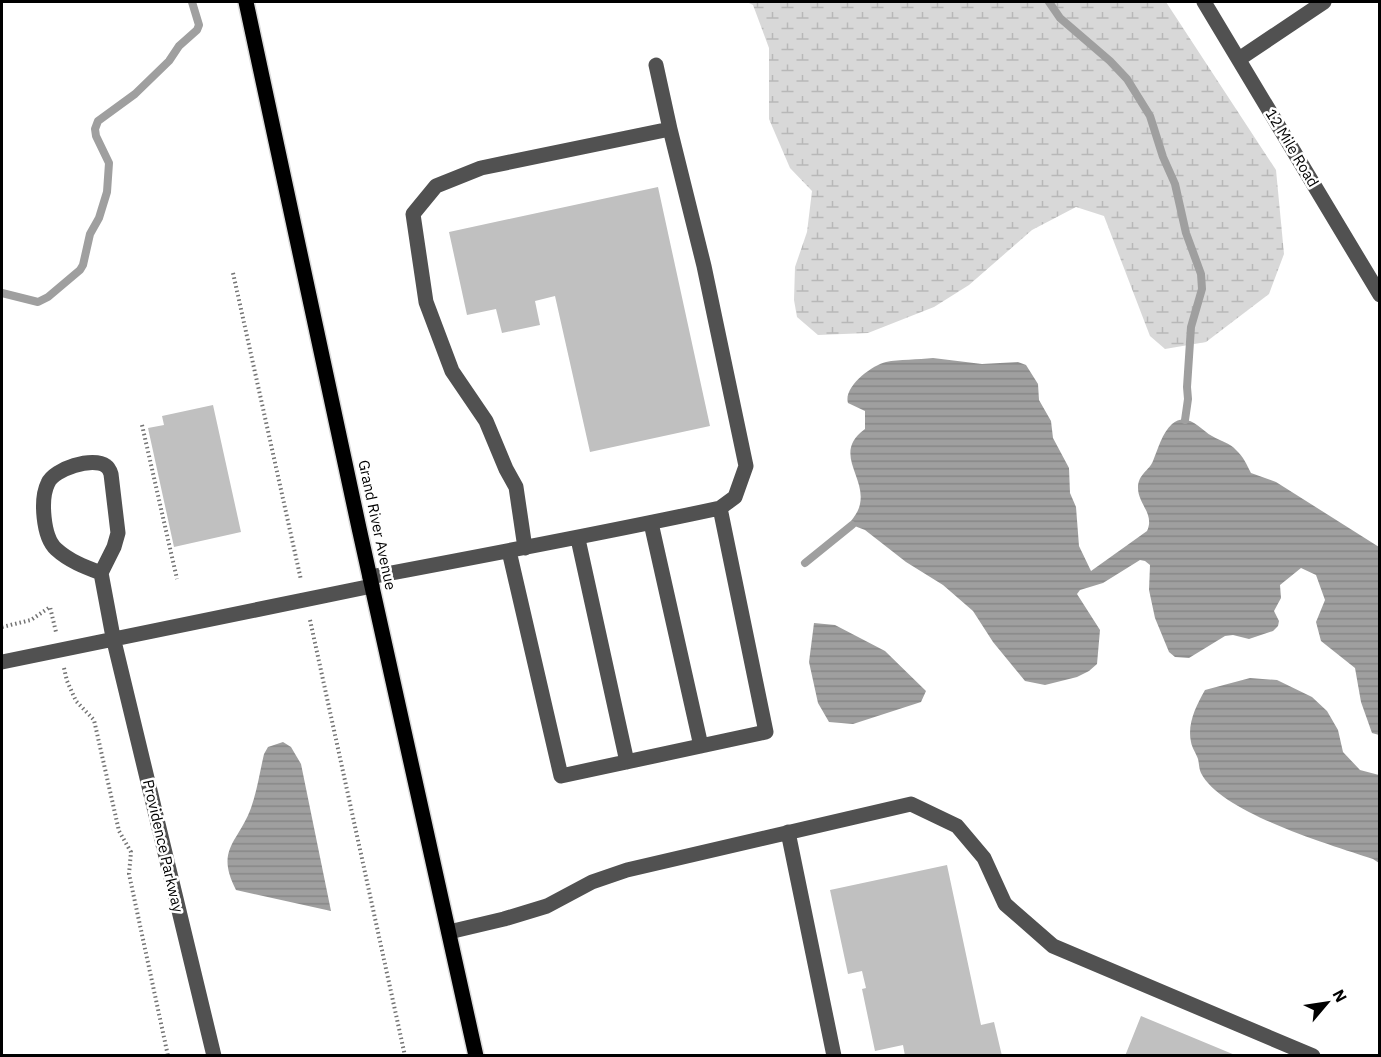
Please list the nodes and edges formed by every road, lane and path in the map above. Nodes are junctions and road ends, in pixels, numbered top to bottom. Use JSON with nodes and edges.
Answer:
{"nodes":[{"id":1,"x":246,"y":2,"type":"edge"},
{"id":2,"x":1204,"y":2,"type":"edge"},
{"id":3,"x":1324,"y":2,"type":"edge"},
{"id":4,"x":1239,"y":60,"type":"junction"},
{"id":5,"x":656,"y":65,"type":"dead end"},
{"id":6,"x":670,"y":129,"type":"junction"},
{"id":7,"x":233,"y":273,"type":"dead end"},
{"id":8,"x":1380,"y":295,"type":"edge"},
{"id":9,"x":142,"y":425,"type":"dead end"},
{"id":10,"x":720,"y":508,"type":"junction"},
{"id":11,"x":651,"y":523,"type":"junction"},
{"id":12,"x":578,"y":538,"type":"junction"},
{"id":13,"x":517,"y":550,"type":"junction"},
{"id":14,"x":101,"y":573,"type":"junction"},
{"id":15,"x":177,"y":579,"type":"dead end"},
{"id":16,"x":371,"y":582,"type":"junction"},
{"id":17,"x":305,"y":599,"type":"junction"},
{"id":18,"x":2,"y":627,"type":"edge"},
{"id":19,"x":113,"y":637,"type":"junction"},
{"id":20,"x":61,"y":649,"type":"junction"},
{"id":21,"x":2,"y":662,"type":"edge"},
{"id":22,"x":701,"y":746,"type":"junction"},
{"id":23,"x":627,"y":762,"type":"junction"},
{"id":24,"x":788,"y":832,"type":"junction"},
{"id":25,"x":449,"y":932,"type":"junction"},
{"id":26,"x":168,"y":1056,"type":"edge"},
{"id":27,"x":214,"y":1056,"type":"edge"},
{"id":28,"x":405,"y":1056,"type":"edge"},
{"id":29,"x":476,"y":1056,"type":"edge"},
{"id":30,"x":834,"y":1056,"type":"edge"},
{"id":31,"x":1313,"y":1056,"type":"edge"}],
"edges":[{"from":1,"to":16,"type":"main road","name":"Grand River Avenue"},
{"from":2,"to":4,"type":"street","name":"12 Mile Road"},
{"from":3,"to":4,"type":"street"},
{"from":4,"to":8,"type":"street","name":"12 Mile Road"},
{"from":5,"to":6,"type":"street"},
{"from":6,"to":10,"type":"street"},
{"from":6,"to":13,"type":"street"},
{"from":7,"to":17,"type":"path"},
{"from":9,"to":15,"type":"path"},
{"from":10,"to":11,"type":"street"},
{"from":10,"to":22,"type":"street"},
{"from":11,"to":12,"type":"street"},
{"from":11,"to":22,"type":"street"},
{"from":12,"to":13,"type":"street"},
{"from":12,"to":23,"type":"street"},
{"from":13,"to":16,"type":"street"},
{"from":13,"to":23,"type":"street"},
{"from":14,"to":14,"type":"street"},
{"from":14,"to":19,"type":"street","name":"Providence Parkway"},
{"from":16,"to":17,"type":"street"},
{"from":16,"to":25,"type":"main road","name":"Grand River Avenue"},
{"from":17,"to":19,"type":"street"},
{"from":17,"to":28,"type":"path"},
{"from":18,"to":20,"type":"path"},
{"from":19,"to":20,"type":"street"},
{"from":19,"to":27,"type":"street","name":"Providence Parkway"},
{"from":20,"to":21,"type":"street"},
{"from":20,"to":26,"type":"path"},
{"from":22,"to":23,"type":"street"},
{"from":24,"to":25,"type":"street"},
{"from":24,"to":30,"type":"street"},
{"from":24,"to":31,"type":"street"},
{"from":25,"to":29,"type":"main road","name":"Grand River Avenue"}]}
